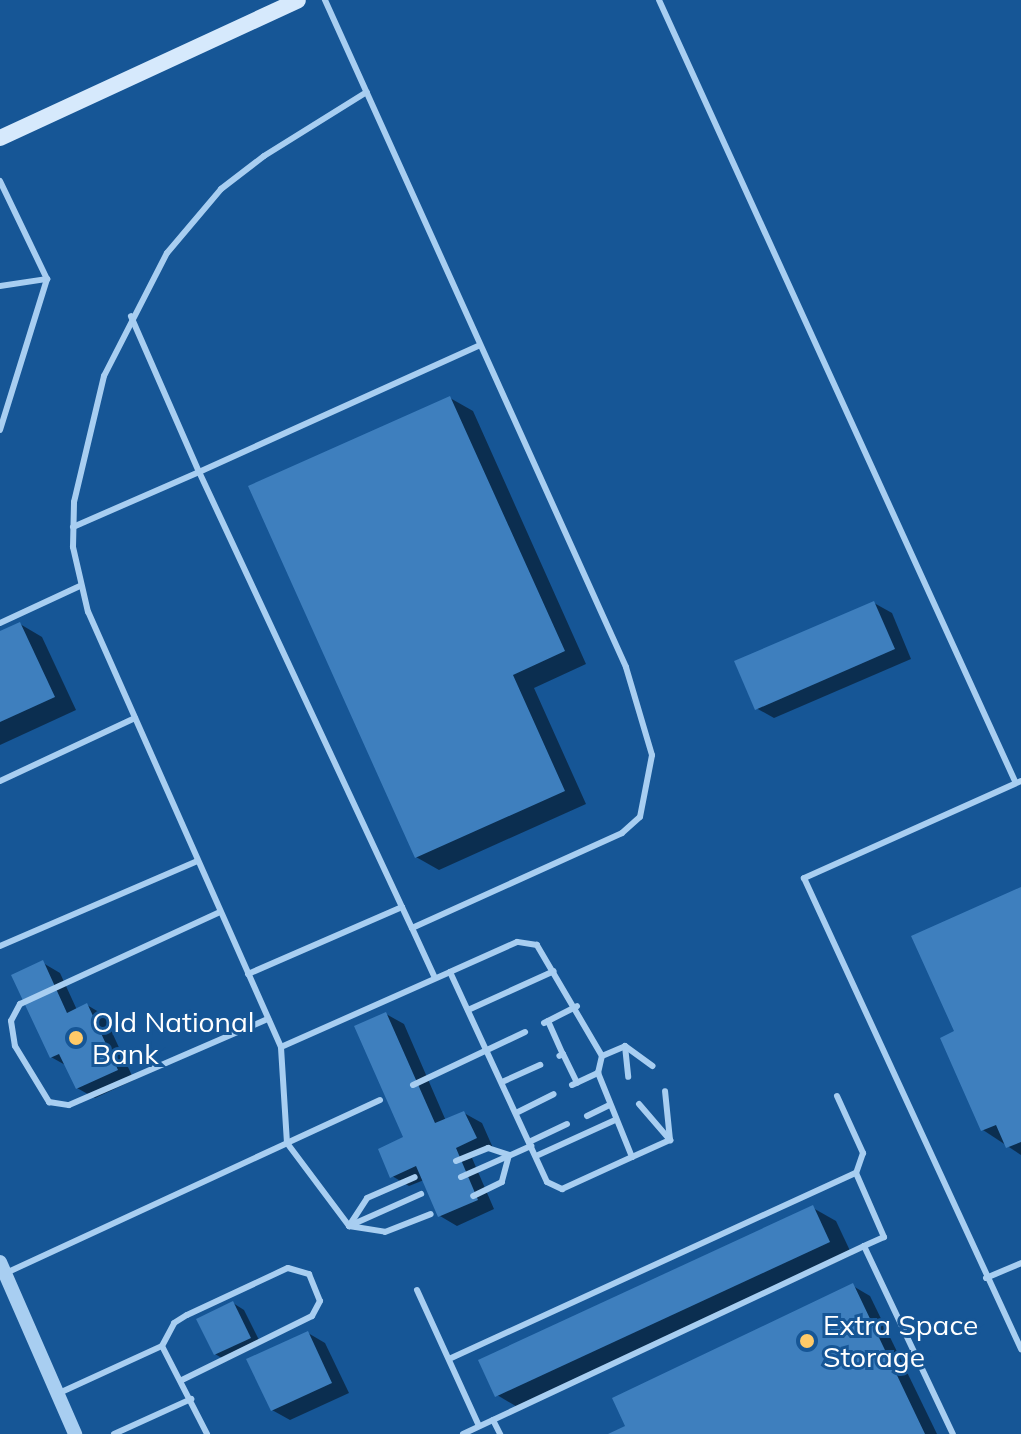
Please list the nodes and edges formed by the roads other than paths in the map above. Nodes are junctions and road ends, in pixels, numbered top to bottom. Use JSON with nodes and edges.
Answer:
{"nodes":[{"id":1,"x":298,"y":0,"type":"edge"},
{"id":2,"x":325,"y":0,"type":"edge"},
{"id":3,"x":659,"y":0,"type":"edge"},
{"id":4,"x":367,"y":92,"type":"junction"},
{"id":5,"x":0,"y":138,"type":"edge"},
{"id":6,"x":0,"y":181,"type":"edge"},
{"id":7,"x":47,"y":279,"type":"junction"},
{"id":8,"x":0,"y":286,"type":"edge"},
{"id":9,"x":131,"y":316,"type":"junction"},
{"id":10,"x":480,"y":345,"type":"junction"},
{"id":11,"x":0,"y":430,"type":"edge"},
{"id":12,"x":199,"y":472,"type":"junction"},
{"id":13,"x":73,"y":527,"type":"junction"},
{"id":14,"x":80,"y":586,"type":"junction"},
{"id":15,"x":0,"y":623,"type":"edge"},
{"id":16,"x":135,"y":718,"type":"junction"},
{"id":17,"x":0,"y":781,"type":"edge"},
{"id":18,"x":1018,"y":781,"type":"edge"},
{"id":19,"x":197,"y":861,"type":"junction"},
{"id":20,"x":402,"y":907,"type":"junction"},
{"id":21,"x":220,"y":912,"type":"junction"},
{"id":22,"x":412,"y":928,"type":"junction"},
{"id":23,"x":0,"y":946,"type":"edge"},
{"id":24,"x":554,"y":971,"type":"junction"},
{"id":25,"x":450,"y":972,"type":"junction"},
{"id":26,"x":248,"y":974,"type":"junction"},
{"id":27,"x":435,"y":978,"type":"junction"},
{"id":28,"x":577,"y":1006,"type":"junction"},
{"id":29,"x":468,"y":1010,"type":"junction"},
{"id":30,"x":268,"y":1019,"type":"junction"},
{"id":31,"x":525,"y":1032,"type":"dead end"},
{"id":32,"x":625,"y":1046,"type":"junction"},
{"id":33,"x":281,"y":1047,"type":"junction"},
{"id":34,"x":487,"y":1048,"type":"junction"},
{"id":35,"x":602,"y":1056,"type":"junction"},
{"id":36,"x":540,"y":1065,"type":"dead end"},
{"id":37,"x":653,"y":1066,"type":"dead end"},
{"id":38,"x":598,"y":1073,"type":"junction"},
{"id":39,"x":628,"y":1077,"type":"dead end"},
{"id":40,"x":502,"y":1082,"type":"junction"},
{"id":41,"x":413,"y":1085,"type":"dead end"},
{"id":42,"x":665,"y":1091,"type":"dead end"},
{"id":43,"x":554,"y":1094,"type":"dead end"},
{"id":44,"x":837,"y":1096,"type":"dead end"},
{"id":45,"x":380,"y":1100,"type":"dead end"},
{"id":46,"x":639,"y":1104,"type":"dead end"},
{"id":47,"x":610,"y":1105,"type":"junction"},
{"id":48,"x":516,"y":1113,"type":"junction"},
{"id":49,"x":587,"y":1116,"type":"dead end"},
{"id":50,"x":615,"y":1120,"type":"junction"},
{"id":51,"x":567,"y":1124,"type":"dead end"},
{"id":52,"x":670,"y":1140,"type":"junction"},
{"id":53,"x":287,"y":1143,"type":"junction"},
{"id":54,"x":530,"y":1144,"type":"junction"},
{"id":55,"x":509,"y":1155,"type":"junction"},
{"id":56,"x":536,"y":1156,"type":"junction"},
{"id":57,"x":632,"y":1157,"type":"junction"},
{"id":58,"x":456,"y":1161,"type":"dead end"},
{"id":59,"x":856,"y":1173,"type":"junction"},
{"id":60,"x":415,"y":1177,"type":"dead end"},
{"id":61,"x":461,"y":1177,"type":"dead end"},
{"id":62,"x":421,"y":1194,"type":"dead end"},
{"id":63,"x":473,"y":1196,"type":"dead end"},
{"id":64,"x":431,"y":1214,"type":"dead end"},
{"id":65,"x":349,"y":1226,"type":"junction"},
{"id":66,"x":864,"y":1246,"type":"junction"},
{"id":67,"x":1021,"y":1263,"type":"edge"},
{"id":68,"x":2,"y":1268,"type":"edge"},
{"id":69,"x":986,"y":1278,"type":"junction"},
{"id":70,"x":417,"y":1290,"type":"dead end"},
{"id":71,"x":162,"y":1346,"type":"junction"},
{"id":72,"x":1021,"y":1349,"type":"edge"},
{"id":73,"x":449,"y":1359,"type":"junction"},
{"id":74,"x":182,"y":1380,"type":"junction"},
{"id":75,"x":57,"y":1394,"type":"junction"},
{"id":76,"x":191,"y":1399,"type":"junction"},
{"id":77,"x":493,"y":1420,"type":"junction"},
{"id":78,"x":479,"y":1426,"type":"junction"},
{"id":79,"x":75,"y":1434,"type":"edge"},
{"id":80,"x":114,"y":1434,"type":"edge"},
{"id":81,"x":207,"y":1434,"type":"edge"},
{"id":82,"x":463,"y":1434,"type":"edge"},
{"id":83,"x":500,"y":1434,"type":"edge"},
{"id":84,"x":953,"y":1434,"type":"edge"}],
"edges":[{"from":1,"to":5,"type":"main road"},
{"from":2,"to":4,"type":"lane"},
{"from":3,"to":18,"type":"lane"},
{"from":4,"to":9,"type":"lane"},
{"from":4,"to":10,"type":"lane"},
{"from":6,"to":7,"type":"lane"},
{"from":7,"to":8,"type":"lane"},
{"from":7,"to":11,"type":"lane"},
{"from":9,"to":12,"type":"lane"},
{"from":9,"to":13,"type":"lane"},
{"from":10,"to":12,"type":"lane"},
{"from":10,"to":22,"type":"lane"},
{"from":12,"to":13,"type":"lane"},
{"from":12,"to":20,"type":"lane"},
{"from":13,"to":14,"type":"lane"},
{"from":14,"to":15,"type":"lane"},
{"from":14,"to":16,"type":"lane"},
{"from":16,"to":17,"type":"lane"},
{"from":16,"to":19,"type":"lane"},
{"from":18,"to":69,"type":"lane"},
{"from":19,"to":21,"type":"lane"},
{"from":19,"to":23,"type":"lane"},
{"from":20,"to":22,"type":"lane"},
{"from":20,"to":26,"type":"lane"},
{"from":21,"to":26,"type":"lane"},
{"from":21,"to":30,"type":"lane"},
{"from":22,"to":27,"type":"lane"},
{"from":24,"to":25,"type":"lane"},
{"from":24,"to":28,"type":"lane"},
{"from":24,"to":29,"type":"lane"},
{"from":25,"to":27,"type":"lane"},
{"from":25,"to":29,"type":"lane"},
{"from":26,"to":30,"type":"lane"},
{"from":27,"to":33,"type":"lane"},
{"from":28,"to":35,"type":"lane"},
{"from":28,"to":38,"type":"lane"},
{"from":29,"to":34,"type":"lane"},
{"from":30,"to":33,"type":"lane"},
{"from":31,"to":34,"type":"lane"},
{"from":32,"to":35,"type":"lane"},
{"from":32,"to":37,"type":"lane"},
{"from":32,"to":39,"type":"lane"},
{"from":33,"to":53,"type":"lane"},
{"from":34,"to":40,"type":"lane"},
{"from":34,"to":41,"type":"lane"},
{"from":35,"to":38,"type":"lane"},
{"from":36,"to":40,"type":"lane"},
{"from":38,"to":47,"type":"lane"},
{"from":40,"to":48,"type":"lane"},
{"from":42,"to":52,"type":"lane"},
{"from":43,"to":48,"type":"lane"},
{"from":44,"to":59,"type":"lane"},
{"from":45,"to":53,"type":"lane"},
{"from":46,"to":52,"type":"lane"},
{"from":47,"to":49,"type":"lane"},
{"from":47,"to":50,"type":"lane"},
{"from":48,"to":54,"type":"lane"},
{"from":50,"to":56,"type":"lane"},
{"from":50,"to":57,"type":"lane"},
{"from":51,"to":54,"type":"lane"},
{"from":52,"to":57,"type":"lane"},
{"from":53,"to":65,"type":"lane"},
{"from":53,"to":68,"type":"lane"},
{"from":54,"to":55,"type":"lane"},
{"from":54,"to":56,"type":"lane"},
{"from":55,"to":58,"type":"lane"},
{"from":55,"to":61,"type":"lane"},
{"from":55,"to":63,"type":"lane"},
{"from":56,"to":57,"type":"lane"},
{"from":59,"to":66,"type":"lane"},
{"from":59,"to":73,"type":"lane"},
{"from":60,"to":65,"type":"lane"},
{"from":62,"to":65,"type":"lane"},
{"from":64,"to":65,"type":"lane"},
{"from":66,"to":77,"type":"lane"},
{"from":66,"to":84,"type":"lane"},
{"from":67,"to":69,"type":"lane"},
{"from":68,"to":75,"type":"street"},
{"from":69,"to":72,"type":"lane"},
{"from":70,"to":73,"type":"lane"},
{"from":71,"to":74,"type":"lane"},
{"from":71,"to":74,"type":"lane"},
{"from":71,"to":75,"type":"lane"},
{"from":73,"to":78,"type":"lane"},
{"from":74,"to":76,"type":"lane"},
{"from":75,"to":79,"type":"street"},
{"from":76,"to":80,"type":"lane"},
{"from":76,"to":81,"type":"lane"},
{"from":77,"to":78,"type":"lane"},
{"from":77,"to":83,"type":"lane"},
{"from":78,"to":82,"type":"lane"}]}
